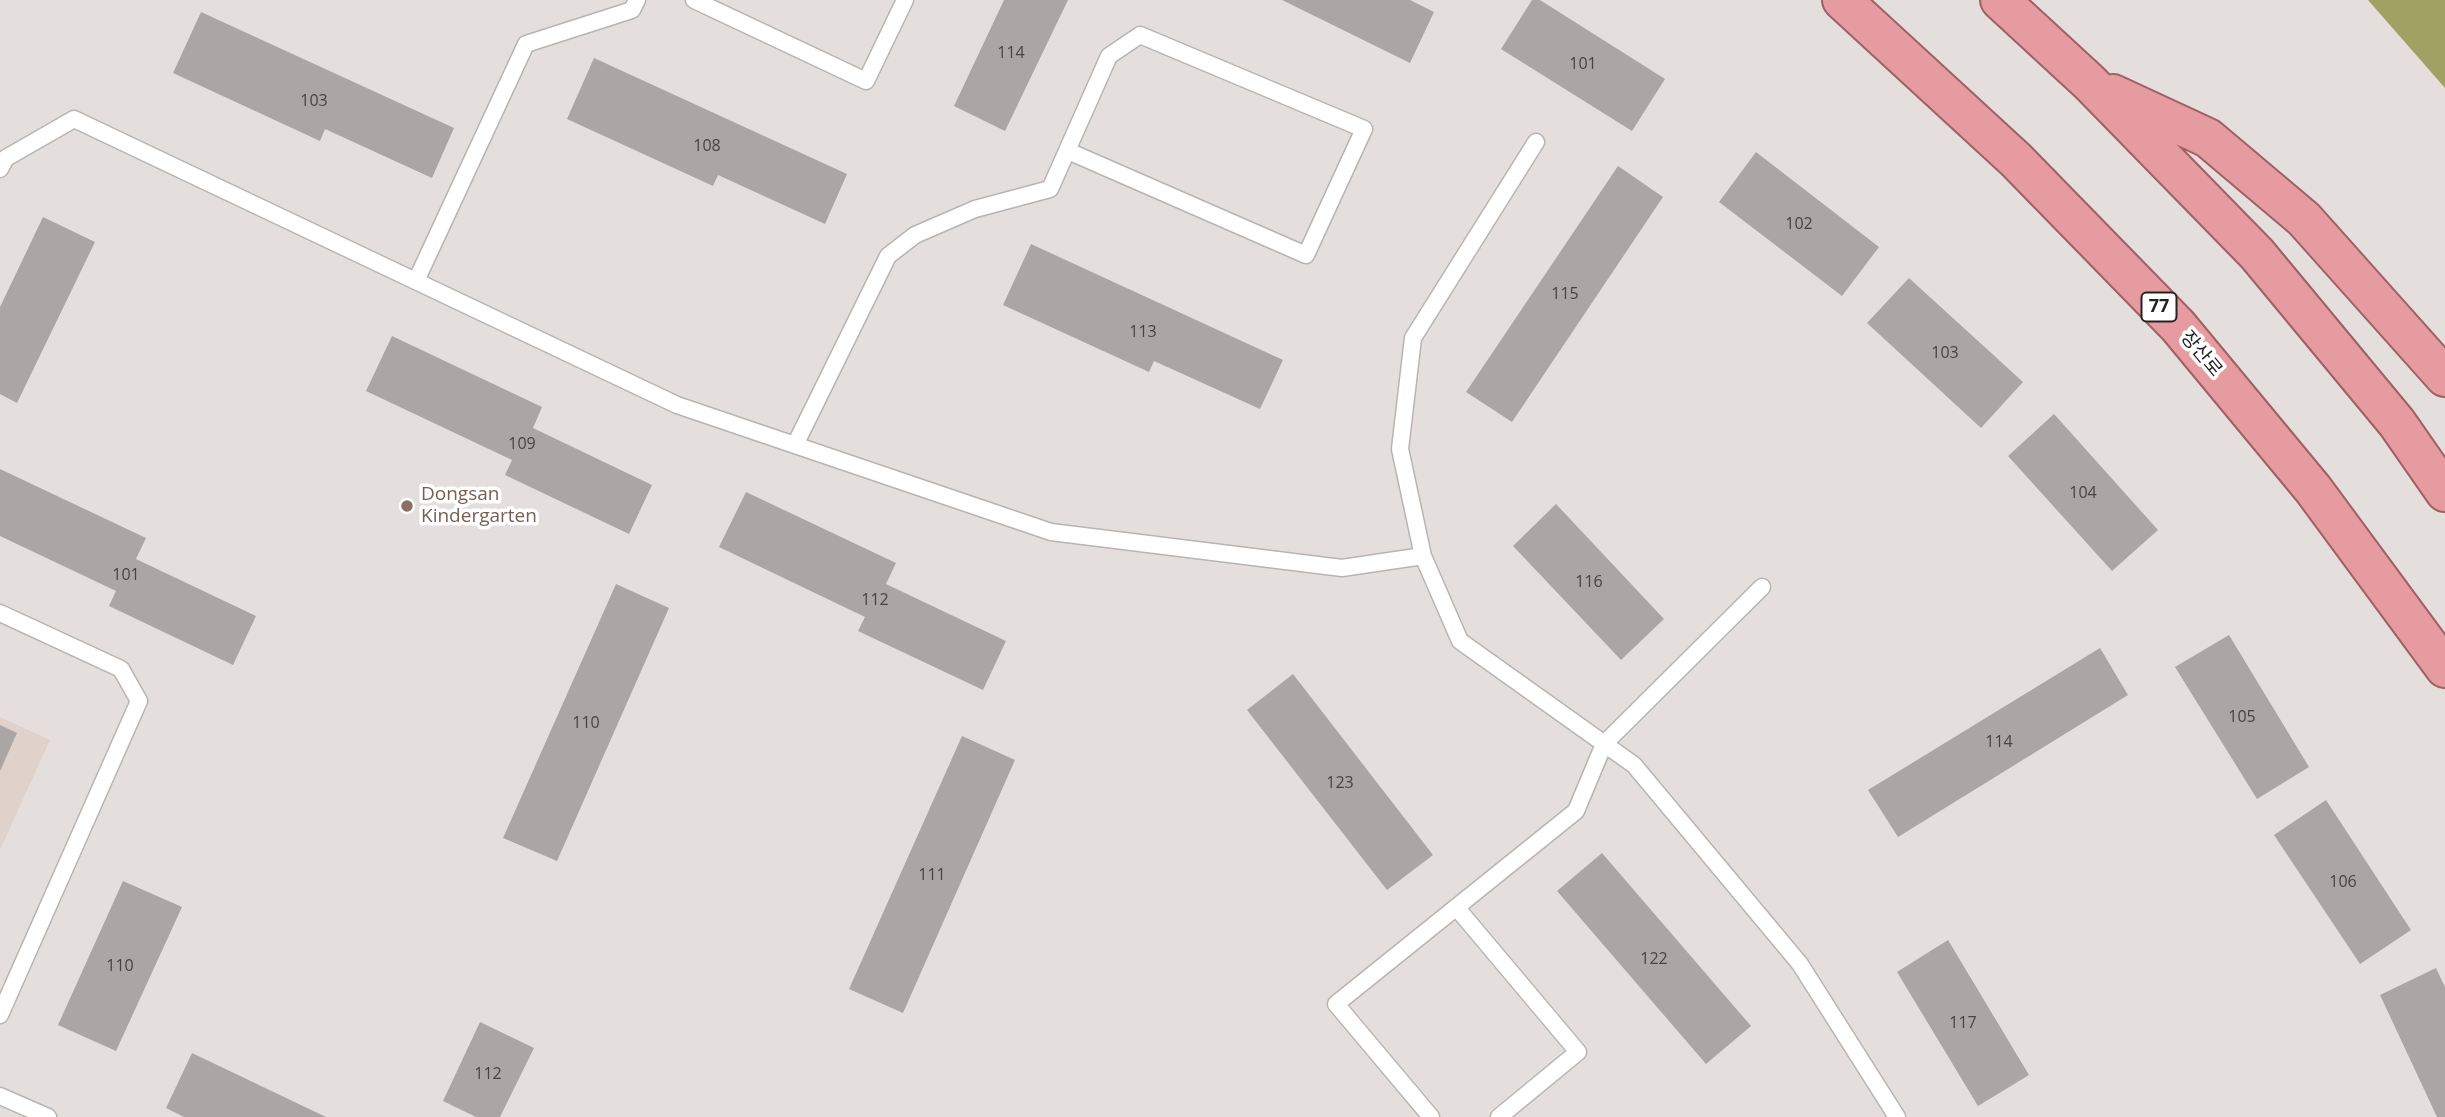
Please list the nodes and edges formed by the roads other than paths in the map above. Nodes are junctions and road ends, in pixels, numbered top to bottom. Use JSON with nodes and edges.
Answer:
{"nodes":[{"id":1,"x":637,"y":0,"type":"edge"},
{"id":2,"x":694,"y":0,"type":"edge"},
{"id":3,"x":905,"y":0,"type":"edge"},
{"id":4,"x":1842,"y":0,"type":"edge"},
{"id":5,"x":2000,"y":0,"type":"edge"},
{"id":6,"x":2090,"y":83,"type":"junction"},
{"id":7,"x":1535,"y":142,"type":"dead end"},
{"id":8,"x":1068,"y":151,"type":"junction"},
{"id":9,"x":0,"y":169,"type":"edge"},
{"id":10,"x":416,"y":281,"type":"junction"},
{"id":11,"x":2445,"y":377,"type":"edge"},
{"id":12,"x":795,"y":445,"type":"junction"},
{"id":13,"x":2445,"y":492,"type":"edge"},
{"id":14,"x":1423,"y":556,"type":"junction"},
{"id":15,"x":1762,"y":587,"type":"dead end"},
{"id":16,"x":0,"y":613,"type":"edge"},
{"id":17,"x":2440,"y":660,"type":"edge"},
{"id":18,"x":1604,"y":744,"type":"junction"},
{"id":19,"x":1456,"y":906,"type":"junction"},
{"id":20,"x":0,"y":1015,"type":"edge"},
{"id":21,"x":0,"y":1096,"type":"edge"},
{"id":22,"x":48,"y":1117,"type":"edge"},
{"id":23,"x":1431,"y":1117,"type":"edge"},
{"id":24,"x":1499,"y":1117,"type":"edge"},
{"id":25,"x":1897,"y":1117,"type":"edge"}],
"edges":[{"from":1,"to":10,"type":"lane"},
{"from":2,"to":3,"type":"lane"},
{"from":4,"to":17,"type":"highway","name":"장산로","number":"77"},
{"from":5,"to":6,"type":"highway"},
{"from":6,"to":11,"type":"highway"},
{"from":6,"to":13,"type":"highway"},
{"from":7,"to":14,"type":"lane"},
{"from":8,"to":8,"type":"lane"},
{"from":8,"to":12,"type":"lane"},
{"from":9,"to":10,"type":"lane"},
{"from":10,"to":12,"type":"lane"},
{"from":12,"to":14,"type":"lane"},
{"from":14,"to":18,"type":"lane"},
{"from":15,"to":18,"type":"lane"},
{"from":16,"to":20,"type":"lane"},
{"from":18,"to":19,"type":"lane"},
{"from":18,"to":25,"type":"lane"},
{"from":19,"to":23,"type":"lane"},
{"from":19,"to":24,"type":"lane"},
{"from":21,"to":22,"type":"lane"}]}
